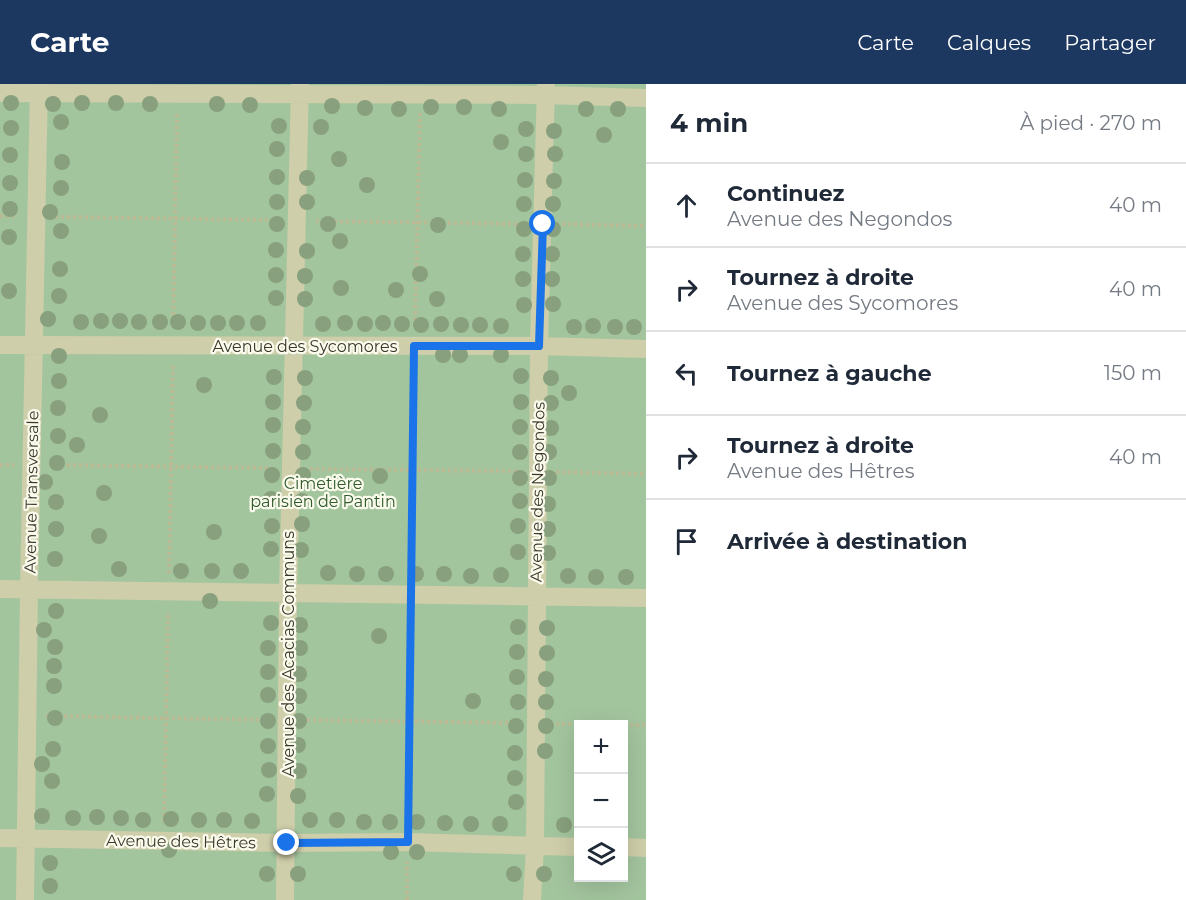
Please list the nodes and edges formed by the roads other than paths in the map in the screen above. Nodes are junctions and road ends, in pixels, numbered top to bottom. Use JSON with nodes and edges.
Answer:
{"nodes":[{"id":1,"x":39,"y":89,"type":"edge"},
{"id":2,"x":178,"y":89,"type":"edge"},
{"id":3,"x":300,"y":89,"type":"edge"},
{"id":4,"x":421,"y":89,"type":"edge"},
{"id":5,"x":546,"y":89,"type":"edge"},
{"id":6,"x":0,"y":93,"type":"edge"},
{"id":7,"x":646,"y":98,"type":"edge"},
{"id":8,"x":0,"y":345,"type":"edge"},
{"id":9,"x":35,"y":346,"type":"junction"},
{"id":10,"x":539,"y":346,"type":"junction"},
{"id":11,"x":292,"y":347,"type":"junction"},
{"id":12,"x":646,"y":349,"type":"edge"},
{"id":13,"x":0,"y":589,"type":"edge"},
{"id":14,"x":29,"y":589,"type":"junction"},
{"id":15,"x":288,"y":594,"type":"junction"},
{"id":16,"x":536,"y":596,"type":"junction"},
{"id":17,"x":646,"y":598,"type":"edge"},
{"id":18,"x":0,"y":838,"type":"edge"},
{"id":19,"x":26,"y":838,"type":"junction"},
{"id":20,"x":287,"y":843,"type":"junction"},
{"id":21,"x":535,"y":846,"type":"junction"},
{"id":22,"x":574,"y":847,"type":"edge"},
{"id":23,"x":628,"y":847,"type":"edge"},
{"id":24,"x":646,"y":848,"type":"edge"},
{"id":25,"x":25,"y":900,"type":"edge"},
{"id":26,"x":285,"y":900,"type":"edge"},
{"id":27,"x":532,"y":900,"type":"edge"}],
"edges":[{"from":1,"to":2,"type":"lane"},
{"from":1,"to":6,"type":"lane"},
{"from":1,"to":9,"type":"lane","name":"Avenue Transversale"},
{"from":2,"to":3,"type":"lane"},
{"from":3,"to":4,"type":"lane"},
{"from":3,"to":11,"type":"lane","name":"Avenue des Acacias Communs"},
{"from":4,"to":5,"type":"lane"},
{"from":5,"to":7,"type":"lane"},
{"from":5,"to":10,"type":"lane","name":"Avenue des Negondos"},
{"from":8,"to":9,"type":"lane","name":"Avenue des Sycomores"},
{"from":9,"to":11,"type":"lane","name":"Avenue des Sycomores"},
{"from":9,"to":14,"type":"lane","name":"Avenue Transversale"},
{"from":10,"to":11,"type":"lane","name":"Avenue des Sycomores"},
{"from":10,"to":12,"type":"lane","name":"Avenue des Sycomores"},
{"from":10,"to":16,"type":"lane","name":"Avenue des Negondos"},
{"from":11,"to":15,"type":"lane","name":"Avenue des Acacias Communs"},
{"from":13,"to":14,"type":"lane"},
{"from":14,"to":15,"type":"lane"},
{"from":14,"to":19,"type":"lane","name":"Avenue Transversale"},
{"from":15,"to":16,"type":"lane"},
{"from":15,"to":20,"type":"lane","name":"Avenue des Acacias Communs"},
{"from":16,"to":17,"type":"lane"},
{"from":16,"to":21,"type":"lane","name":"Avenue des Negondos"},
{"from":18,"to":19,"type":"lane","name":"Avenue des Hêtres"},
{"from":19,"to":20,"type":"lane","name":"Avenue des Hêtres"},
{"from":19,"to":25,"type":"lane","name":"Avenue Transversale"},
{"from":20,"to":21,"type":"lane","name":"Avenue des Hêtres"},
{"from":20,"to":26,"type":"lane","name":"Avenue des Acacias Communs"},
{"from":21,"to":22,"type":"lane","name":"Avenue des Hêtres"},
{"from":21,"to":27,"type":"lane","name":"Avenue des Negondos"},
{"from":23,"to":24,"type":"lane"}]}
